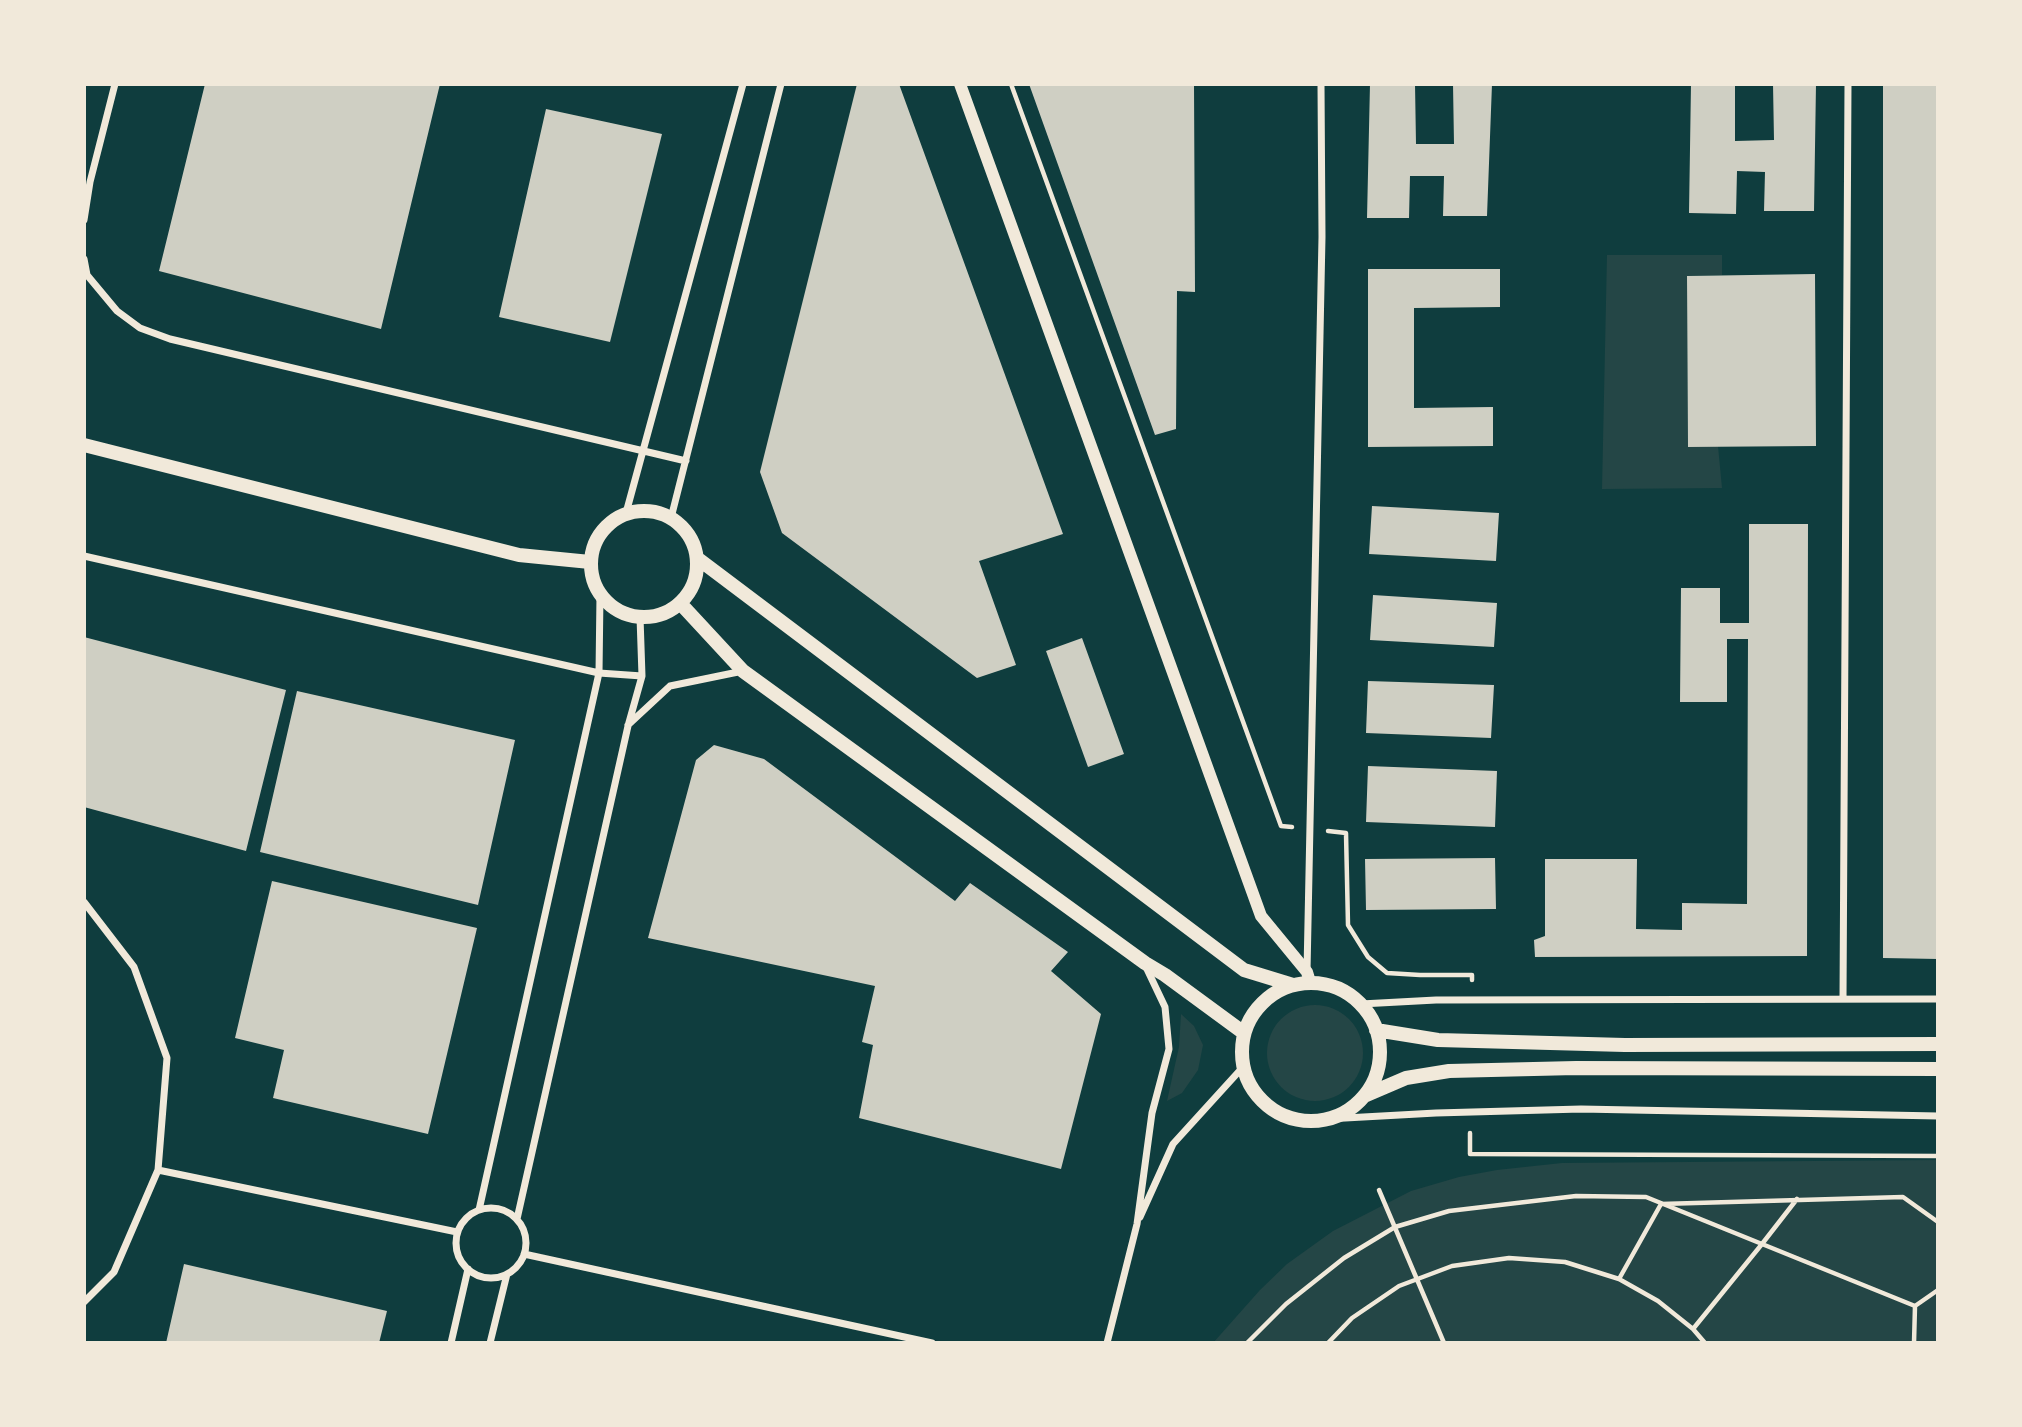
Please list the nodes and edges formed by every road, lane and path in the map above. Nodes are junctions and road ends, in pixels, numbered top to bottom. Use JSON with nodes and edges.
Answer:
{"nodes":[{"id":1,"x":115,"y":84,"type":"edge"},
{"id":2,"x":743,"y":84,"type":"edge"},
{"id":3,"x":781,"y":84,"type":"edge"},
{"id":4,"x":960,"y":84,"type":"edge"},
{"id":5,"x":1010,"y":84,"type":"edge"},
{"id":6,"x":1321,"y":84,"type":"edge"},
{"id":7,"x":1848,"y":84,"type":"edge"},
{"id":8,"x":84,"y":220,"type":"edge"},
{"id":9,"x":84,"y":259,"type":"edge"},
{"id":10,"x":84,"y":445,"type":"edge"},
{"id":11,"x":644,"y":450,"type":"junction"},
{"id":12,"x":686,"y":461,"type":"junction"},
{"id":13,"x":626,"y":513,"type":"junction"},
{"id":14,"x":671,"y":518,"type":"junction"},
{"id":15,"x":84,"y":556,"type":"edge"},
{"id":16,"x":697,"y":558,"type":"junction"},
{"id":17,"x":590,"y":562,"type":"junction"},
{"id":18,"x":600,"y":595,"type":"junction"},
{"id":19,"x":680,"y":603,"type":"junction"},
{"id":20,"x":640,"y":617,"type":"junction"},
{"id":21,"x":743,"y":671,"type":"junction"},
{"id":22,"x":599,"y":673,"type":"junction"},
{"id":23,"x":642,"y":676,"type":"junction"},
{"id":24,"x":628,"y":726,"type":"junction"},
{"id":25,"x":1310,"y":829,"type":"junction"},
{"id":26,"x":84,"y":902,"type":"edge"},
{"id":27,"x":1145,"y":963,"type":"junction"},
{"id":28,"x":1309,"y":977,"type":"junction"},
{"id":29,"x":1293,"y":985,"type":"junction"},
{"id":30,"x":1843,"y":999,"type":"junction"},
{"id":31,"x":1938,"y":999,"type":"edge"},
{"id":32,"x":1472,"y":1000,"type":"junction"},
{"id":33,"x":1361,"y":1004,"type":"junction"},
{"id":34,"x":1376,"y":1030,"type":"junction"},
{"id":35,"x":1244,"y":1032,"type":"junction"},
{"id":36,"x":1938,"y":1044,"type":"edge"},
{"id":37,"x":1243,"y":1067,"type":"junction"},
{"id":38,"x":1938,"y":1069,"type":"edge"},
{"id":39,"x":1364,"y":1096,"type":"junction"},
{"id":40,"x":1470,"y":1112,"type":"junction"},
{"id":41,"x":1938,"y":1116,"type":"edge"},
{"id":42,"x":1327,"y":1119,"type":"junction"},
{"id":43,"x":1938,"y":1156,"type":"edge"},
{"id":44,"x":158,"y":1170,"type":"junction"},
{"id":45,"x":1379,"y":1190,"type":"dead end"},
{"id":46,"x":1797,"y":1199,"type":"junction"},
{"id":47,"x":1661,"y":1204,"type":"junction"},
{"id":48,"x":479,"y":1210,"type":"junction"},
{"id":49,"x":517,"y":1219,"type":"junction"},
{"id":50,"x":1938,"y":1222,"type":"edge"},
{"id":51,"x":1136,"y":1224,"type":"junction"},
{"id":52,"x":1395,"y":1227,"type":"junction"},
{"id":53,"x":457,"y":1232,"type":"junction"},
{"id":54,"x":1762,"y":1244,"type":"junction"},
{"id":55,"x":524,"y":1254,"type":"junction"},
{"id":56,"x":468,"y":1269,"type":"junction"},
{"id":57,"x":507,"y":1274,"type":"junction"},
{"id":58,"x":1418,"y":1279,"type":"junction"},
{"id":59,"x":1619,"y":1279,"type":"junction"},
{"id":60,"x":1938,"y":1290,"type":"edge"},
{"id":61,"x":84,"y":1302,"type":"edge"},
{"id":62,"x":1915,"y":1306,"type":"junction"},
{"id":63,"x":1693,"y":1329,"type":"junction"},
{"id":64,"x":451,"y":1343,"type":"edge"},
{"id":65,"x":490,"y":1343,"type":"edge"},
{"id":66,"x":932,"y":1343,"type":"edge"},
{"id":67,"x":1107,"y":1343,"type":"edge"},
{"id":68,"x":1247,"y":1343,"type":"edge"},
{"id":69,"x":1328,"y":1343,"type":"edge"},
{"id":70,"x":1444,"y":1343,"type":"edge"},
{"id":71,"x":1705,"y":1343,"type":"edge"},
{"id":72,"x":1914,"y":1343,"type":"edge"}],
"edges":[{"from":1,"to":8,"type":"street"},
{"from":2,"to":11,"type":"street"},
{"from":3,"to":12,"type":"street"},
{"from":4,"to":28,"type":"street"},
{"from":5,"to":25,"type":"path"},
{"from":6,"to":25,"type":"street"},
{"from":7,"to":30,"type":"street"},
{"from":9,"to":11,"type":"street"},
{"from":10,"to":17,"type":"main road"},
{"from":11,"to":12,"type":"street"},
{"from":11,"to":13,"type":"street"},
{"from":12,"to":14,"type":"street"},
{"from":13,"to":14,"type":"main road"},
{"from":13,"to":17,"type":"main road"},
{"from":14,"to":16,"type":"main road"},
{"from":15,"to":22,"type":"street"},
{"from":16,"to":19,"type":"main road"},
{"from":16,"to":29,"type":"main road"},
{"from":17,"to":18,"type":"main road"},
{"from":18,"to":20,"type":"main road"},
{"from":18,"to":22,"type":"street"},
{"from":19,"to":20,"type":"main road"},
{"from":19,"to":21,"type":"main road"},
{"from":20,"to":23,"type":"street"},
{"from":21,"to":24,"type":"street"},
{"from":21,"to":27,"type":"main road"},
{"from":22,"to":23,"type":"street"},
{"from":22,"to":48,"type":"street"},
{"from":23,"to":24,"type":"street"},
{"from":24,"to":49,"type":"street"},
{"from":25,"to":28,"type":"street"},
{"from":25,"to":32,"type":"path"},
{"from":26,"to":44,"type":"street"},
{"from":27,"to":35,"type":"main road"},
{"from":27,"to":51,"type":"street"},
{"from":28,"to":29,"type":"main road"},
{"from":28,"to":33,"type":"main road"},
{"from":29,"to":35,"type":"main road"},
{"from":30,"to":31,"type":"street"},
{"from":30,"to":32,"type":"street"},
{"from":32,"to":33,"type":"street"},
{"from":33,"to":34,"type":"main road"},
{"from":34,"to":36,"type":"main road"},
{"from":34,"to":39,"type":"main road"},
{"from":35,"to":37,"type":"main road"},
{"from":37,"to":42,"type":"main road"},
{"from":37,"to":51,"type":"street"},
{"from":38,"to":39,"type":"main road"},
{"from":39,"to":42,"type":"main road"},
{"from":40,"to":41,"type":"street"},
{"from":40,"to":42,"type":"street"},
{"from":40,"to":43,"type":"path"},
{"from":44,"to":53,"type":"street"},
{"from":44,"to":61,"type":"street"},
{"from":45,"to":52,"type":"path"},
{"from":46,"to":47,"type":"path"},
{"from":46,"to":50,"type":"path"},
{"from":46,"to":54,"type":"path"},
{"from":47,"to":52,"type":"path"},
{"from":47,"to":54,"type":"path"},
{"from":47,"to":59,"type":"path"},
{"from":48,"to":49,"type":"street"},
{"from":48,"to":53,"type":"street"},
{"from":49,"to":55,"type":"street"},
{"from":51,"to":67,"type":"street"},
{"from":52,"to":58,"type":"path"},
{"from":52,"to":68,"type":"path"},
{"from":53,"to":56,"type":"street"},
{"from":54,"to":62,"type":"path"},
{"from":54,"to":63,"type":"path"},
{"from":55,"to":57,"type":"street"},
{"from":55,"to":66,"type":"street"},
{"from":56,"to":57,"type":"street"},
{"from":56,"to":64,"type":"street"},
{"from":57,"to":65,"type":"street"},
{"from":58,"to":59,"type":"path"},
{"from":58,"to":69,"type":"path"},
{"from":58,"to":70,"type":"path"},
{"from":59,"to":63,"type":"path"},
{"from":60,"to":62,"type":"path"},
{"from":62,"to":72,"type":"path"},
{"from":63,"to":71,"type":"path"}]}
